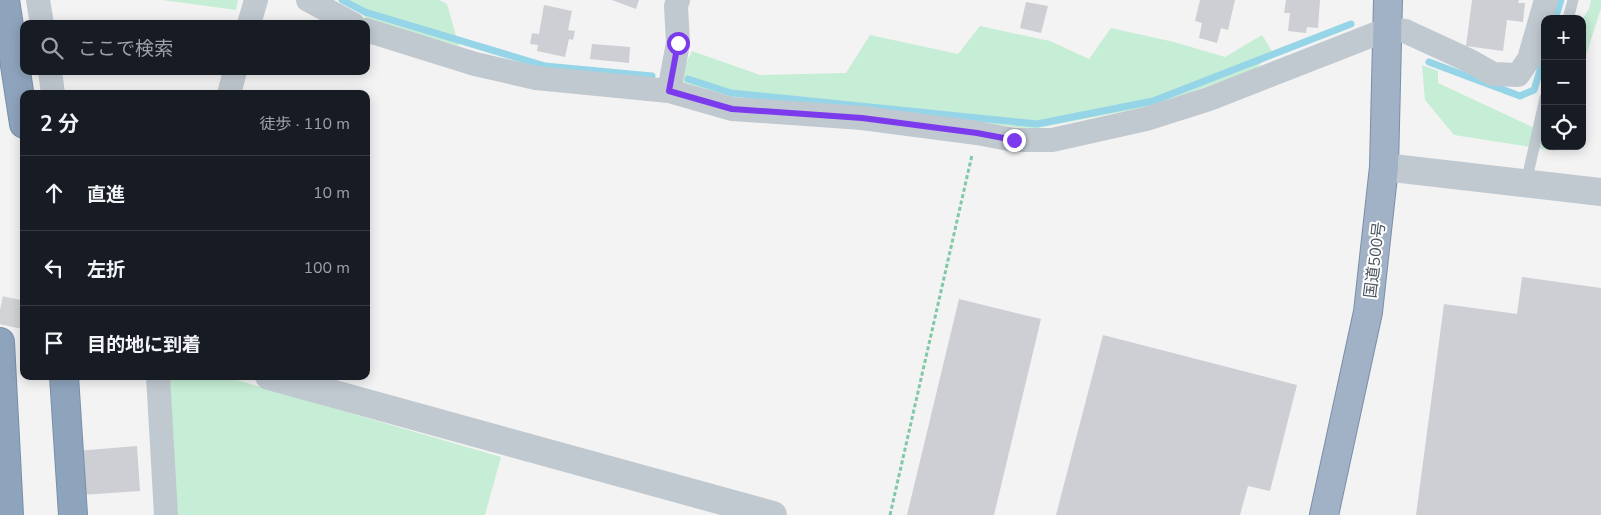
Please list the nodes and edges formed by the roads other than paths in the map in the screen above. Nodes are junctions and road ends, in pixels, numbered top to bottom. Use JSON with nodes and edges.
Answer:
{"nodes":[{"id":1,"x":5,"y":0,"type":"edge"},
{"id":2,"x":38,"y":0,"type":"edge"},
{"id":3,"x":256,"y":0,"type":"edge"},
{"id":4,"x":308,"y":0,"type":"edge"},
{"id":5,"x":678,"y":0,"type":"edge"},
{"id":6,"x":1388,"y":0,"type":"edge"},
{"id":7,"x":1546,"y":0,"type":"edge"},
{"id":8,"x":1573,"y":0,"type":"edge"},
{"id":9,"x":1569,"y":15,"type":"edge"},
{"id":10,"x":41,"y":20,"type":"edge"},
{"id":11,"x":250,"y":20,"type":"edge"},
{"id":12,"x":346,"y":20,"type":"edge"},
{"id":13,"x":1388,"y":29,"type":"junction"},
{"id":14,"x":370,"y":31,"type":"edge"},
{"id":15,"x":51,"y":75,"type":"edge"},
{"id":16,"x":234,"y":75,"type":"edge"},
{"id":17,"x":52,"y":90,"type":"edge"},
{"id":18,"x":230,"y":90,"type":"edge"},
{"id":19,"x":669,"y":91,"type":"junction"},
{"id":20,"x":20,"y":98,"type":"edge"},
{"id":21,"x":1543,"y":105,"type":"edge"},
{"id":22,"x":1384,"y":167,"type":"junction"},
{"id":23,"x":1526,"y":183,"type":"junction"},
{"id":24,"x":1601,"y":192,"type":"edge"},
{"id":25,"x":0,"y":342,"type":"edge"},
{"id":26,"x":64,"y":380,"type":"edge"},
{"id":27,"x":158,"y":380,"type":"edge"},
{"id":28,"x":284,"y":380,"type":"edge"},
{"id":29,"x":9,"y":515,"type":"edge"},
{"id":30,"x":73,"y":515,"type":"edge"},
{"id":31,"x":166,"y":515,"type":"edge"},
{"id":32,"x":773,"y":515,"type":"edge"},
{"id":33,"x":1324,"y":515,"type":"edge"}],
"edges":[{"from":1,"to":20,"type":"highway"},
{"from":2,"to":10,"type":"street"},
{"from":3,"to":11,"type":"street"},
{"from":4,"to":12,"type":"street"},
{"from":5,"to":19,"type":"street"},
{"from":6,"to":13,"type":"highway","name":"国道500号"},
{"from":7,"to":13,"type":"street"},
{"from":8,"to":9,"type":"lane"},
{"from":13,"to":19,"type":"street"},
{"from":13,"to":22,"type":"highway","name":"国道500号"},
{"from":14,"to":19,"type":"street"},
{"from":15,"to":17,"type":"street"},
{"from":16,"to":18,"type":"street"},
{"from":21,"to":23,"type":"lane"},
{"from":22,"to":23,"type":"street"},
{"from":22,"to":33,"type":"highway","name":"国道500号"},
{"from":23,"to":24,"type":"street"},
{"from":25,"to":29,"type":"highway"},
{"from":26,"to":30,"type":"highway"},
{"from":27,"to":31,"type":"street"},
{"from":28,"to":32,"type":"street"}]}
